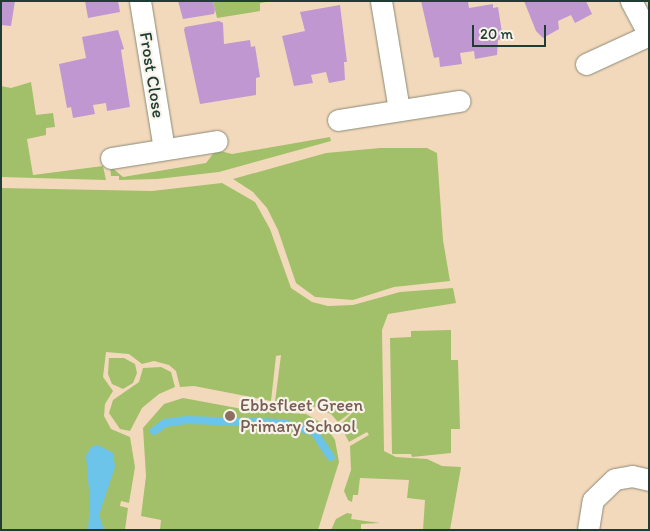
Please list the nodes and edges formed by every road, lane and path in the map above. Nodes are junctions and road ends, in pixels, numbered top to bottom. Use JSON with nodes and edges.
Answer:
{"nodes":[{"id":1,"x":140,"y":1,"type":"edge"},
{"id":2,"x":382,"y":1,"type":"edge"},
{"id":3,"x":631,"y":1,"type":"edge"},
{"id":4,"x":649,"y":35,"type":"edge"},
{"id":5,"x":586,"y":64,"type":"dead end"},
{"id":6,"x":460,"y":101,"type":"dead end"},
{"id":7,"x":399,"y":110,"type":"junction"},
{"id":8,"x":338,"y":120,"type":"dead end"},
{"id":9,"x":216,"y":141,"type":"dead end"},
{"id":10,"x":164,"y":149,"type":"junction"},
{"id":11,"x":111,"y":158,"type":"dead end"},
{"id":12,"x":649,"y":480,"type":"edge"},
{"id":13,"x":588,"y":530,"type":"edge"}],
"edges":[{"from":1,"to":10,"type":"street","name":"Frost Close"},
{"from":2,"to":7,"type":"street"},
{"from":3,"to":4,"type":"street"},
{"from":4,"to":5,"type":"street"},
{"from":6,"to":7,"type":"street"},
{"from":7,"to":8,"type":"street"},
{"from":9,"to":10,"type":"street"},
{"from":10,"to":11,"type":"street"},
{"from":12,"to":13,"type":"street"}]}
